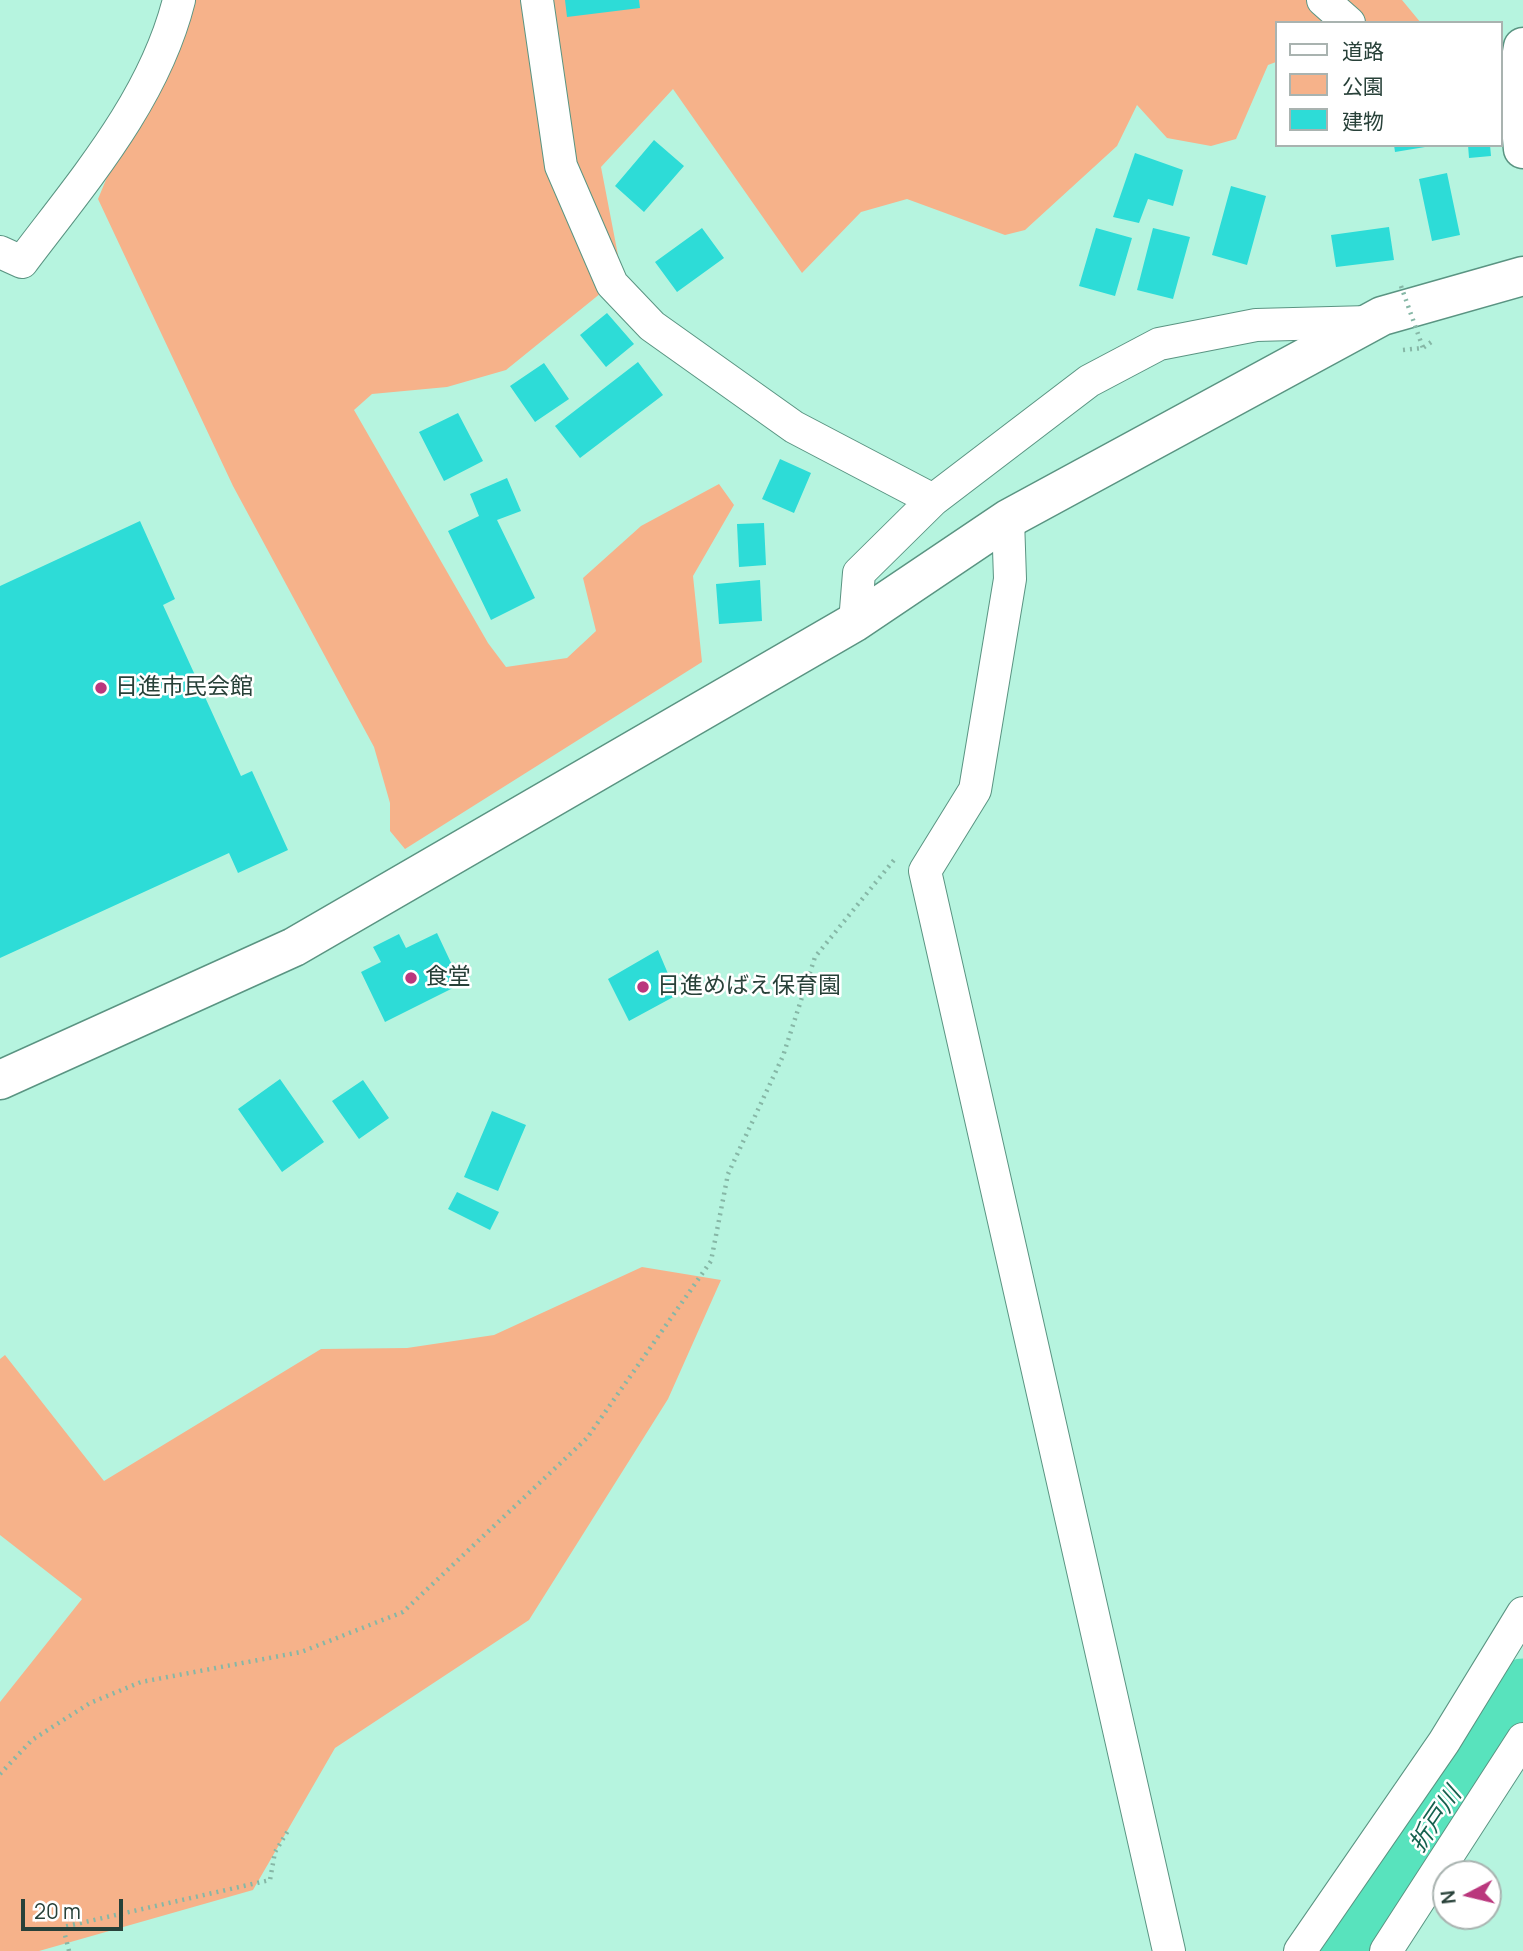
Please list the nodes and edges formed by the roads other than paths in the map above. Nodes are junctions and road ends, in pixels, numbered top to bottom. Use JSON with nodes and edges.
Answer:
{"nodes":[{"id":1,"x":179,"y":0,"type":"edge"},
{"id":2,"x":537,"y":0,"type":"edge"},
{"id":3,"x":1323,"y":0,"type":"edge"},
{"id":4,"x":1347,"y":21,"type":"edge"},
{"id":5,"x":1513,"y":68,"type":"edge"},
{"id":6,"x":1523,"y":149,"type":"edge"},
{"id":7,"x":0,"y":252,"type":"edge"},
{"id":8,"x":1523,"y":276,"type":"edge"},
{"id":9,"x":1369,"y":322,"type":"junction"},
{"id":10,"x":933,"y":500,"type":"junction"},
{"id":11,"x":1008,"y":519,"type":"junction"},
{"id":12,"x":855,"y":622,"type":"junction"},
{"id":13,"x":0,"y":1080,"type":"edge"},
{"id":14,"x":1523,"y":1613,"type":"edge"},
{"id":15,"x":1523,"y":1739,"type":"edge"},
{"id":16,"x":1169,"y":1951,"type":"edge"},
{"id":17,"x":1300,"y":1951,"type":"edge"},
{"id":18,"x":1386,"y":1951,"type":"edge"}],
"edges":[{"from":1,"to":7,"type":"street"},
{"from":2,"to":10,"type":"street"},
{"from":3,"to":4,"type":"street"},
{"from":5,"to":6,"type":"street"},
{"from":8,"to":9,"type":"street"},
{"from":9,"to":10,"type":"street"},
{"from":9,"to":11,"type":"street"},
{"from":10,"to":12,"type":"street"},
{"from":11,"to":12,"type":"street"},
{"from":11,"to":16,"type":"street"},
{"from":12,"to":13,"type":"street"},
{"from":14,"to":17,"type":"street"},
{"from":15,"to":18,"type":"street"}]}
